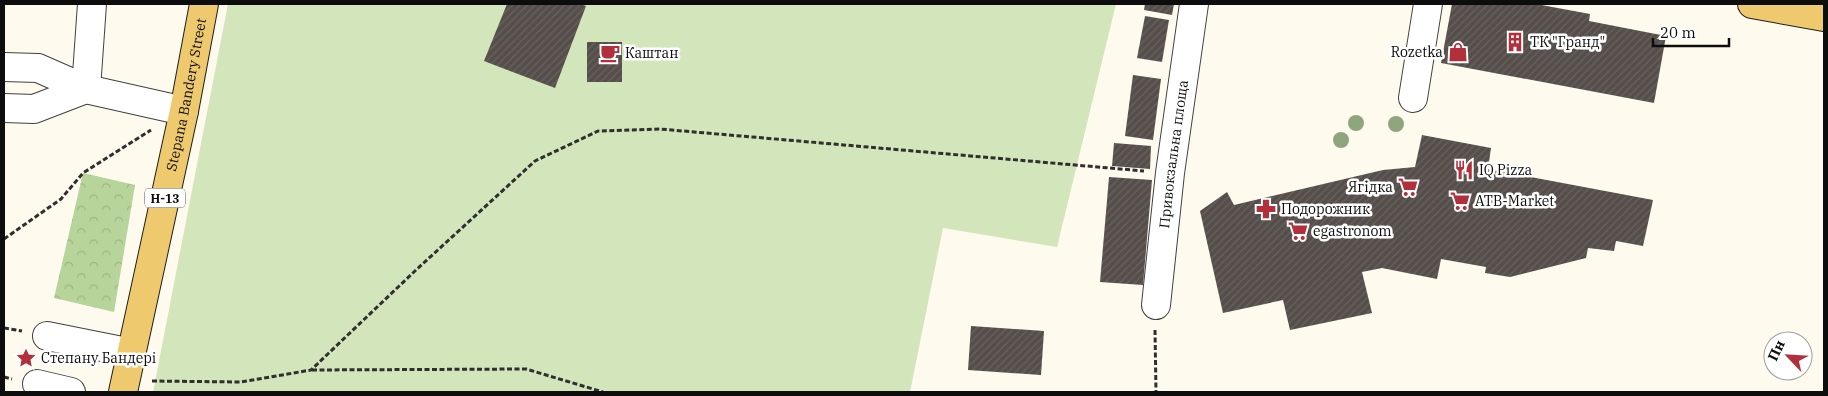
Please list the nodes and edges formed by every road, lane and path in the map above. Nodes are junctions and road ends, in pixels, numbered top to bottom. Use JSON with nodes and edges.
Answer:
{"nodes":[{"id":1,"x":92,"y":4,"type":"edge"},
{"id":2,"x":204,"y":4,"type":"edge"},
{"id":3,"x":1194,"y":4,"type":"edge"},
{"id":4,"x":1428,"y":4,"type":"edge"},
{"id":5,"x":1752,"y":4,"type":"edge"},
{"id":6,"x":1824,"y":16,"type":"edge"},
{"id":7,"x":4,"y":67,"type":"edge"},
{"id":8,"x":86,"y":89,"type":"junction"},
{"id":9,"x":1413,"y":98,"type":"dead end"},
{"id":10,"x":4,"y":108,"type":"edge"},
{"id":11,"x":184,"y":111,"type":"junction"},
{"id":12,"x":1170,"y":173,"type":"junction"},
{"id":13,"x":4,"y":239,"type":"edge"},
{"id":14,"x":1156,"y":305,"type":"joint"},
{"id":15,"x":48,"y":336,"type":"dead end"},
{"id":16,"x":132,"y":352,"type":"junction"},
{"id":17,"x":311,"y":370,"type":"junction"},
{"id":18,"x":37,"y":384,"type":"dead end"},
{"id":19,"x":125,"y":386,"type":"edge"},
{"id":20,"x":71,"y":392,"type":"edge"},
{"id":21,"x":603,"y":392,"type":"edge"},
{"id":22,"x":1156,"y":392,"type":"edge"}],
"edges":[{"from":1,"to":8,"type":"street"},
{"from":2,"to":11,"type":"main road","name":"Stepana Bandery Street","number":"Н-13"},
{"from":3,"to":12,"type":"street","name":"Привокзальна площа"},
{"from":4,"to":9,"type":"street"},
{"from":5,"to":6,"type":"main road"},
{"from":7,"to":8,"type":"street"},
{"from":8,"to":10,"type":"street"},
{"from":8,"to":11,"type":"street"},
{"from":11,"to":13,"type":"path"},
{"from":11,"to":16,"type":"main road","name":"Stepana Bandery Street","number":"Н-13"},
{"from":12,"to":14,"type":"street","name":"Привокзальна площа"},
{"from":12,"to":17,"type":"path"},
{"from":14,"to":22,"type":"path"},
{"from":15,"to":16,"type":"street"},
{"from":16,"to":19,"type":"main road","name":"Stepana Bandery Street","number":"Н-13"},
{"from":17,"to":19,"type":"path"},
{"from":17,"to":21,"type":"path"},
{"from":18,"to":20,"type":"street"}]}
